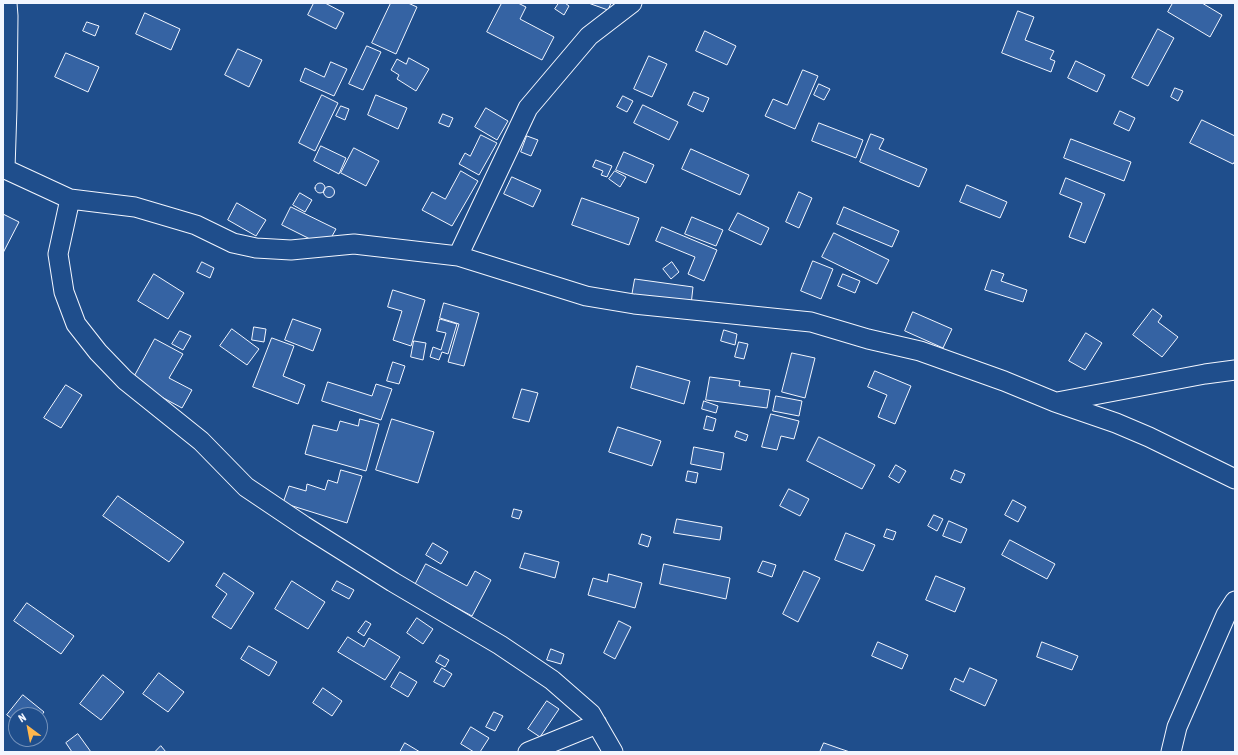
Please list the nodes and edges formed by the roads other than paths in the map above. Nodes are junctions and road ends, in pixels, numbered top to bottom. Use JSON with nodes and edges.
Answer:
{"nodes":[{"id":1,"x":7,"y":3,"type":"edge"},
{"id":2,"x":632,"y":3,"type":"edge"},
{"id":3,"x":4,"y":169,"type":"edge"},
{"id":4,"x":70,"y":198,"type":"junction"},
{"id":5,"x":458,"y":256,"type":"junction"},
{"id":6,"x":1235,"y":370,"type":"edge"},
{"id":7,"x":1055,"y":402,"type":"junction"},
{"id":8,"x":1235,"y":480,"type":"edge"},
{"id":9,"x":1235,"y":601,"type":"edge"},
{"id":10,"x":597,"y":724,"type":"junction"},
{"id":11,"x":528,"y":752,"type":"edge"},
{"id":12,"x":613,"y":752,"type":"edge"},
{"id":13,"x":1171,"y":752,"type":"edge"}],
"edges":[{"from":1,"to":3,"type":"street"},
{"from":2,"to":5,"type":"street"},
{"from":3,"to":4,"type":"street"},
{"from":4,"to":5,"type":"street"},
{"from":4,"to":10,"type":"street"},
{"from":5,"to":7,"type":"street"},
{"from":6,"to":7,"type":"street"},
{"from":7,"to":8,"type":"street"},
{"from":9,"to":13,"type":"street"},
{"from":10,"to":11,"type":"street"},
{"from":10,"to":12,"type":"street"}]}
